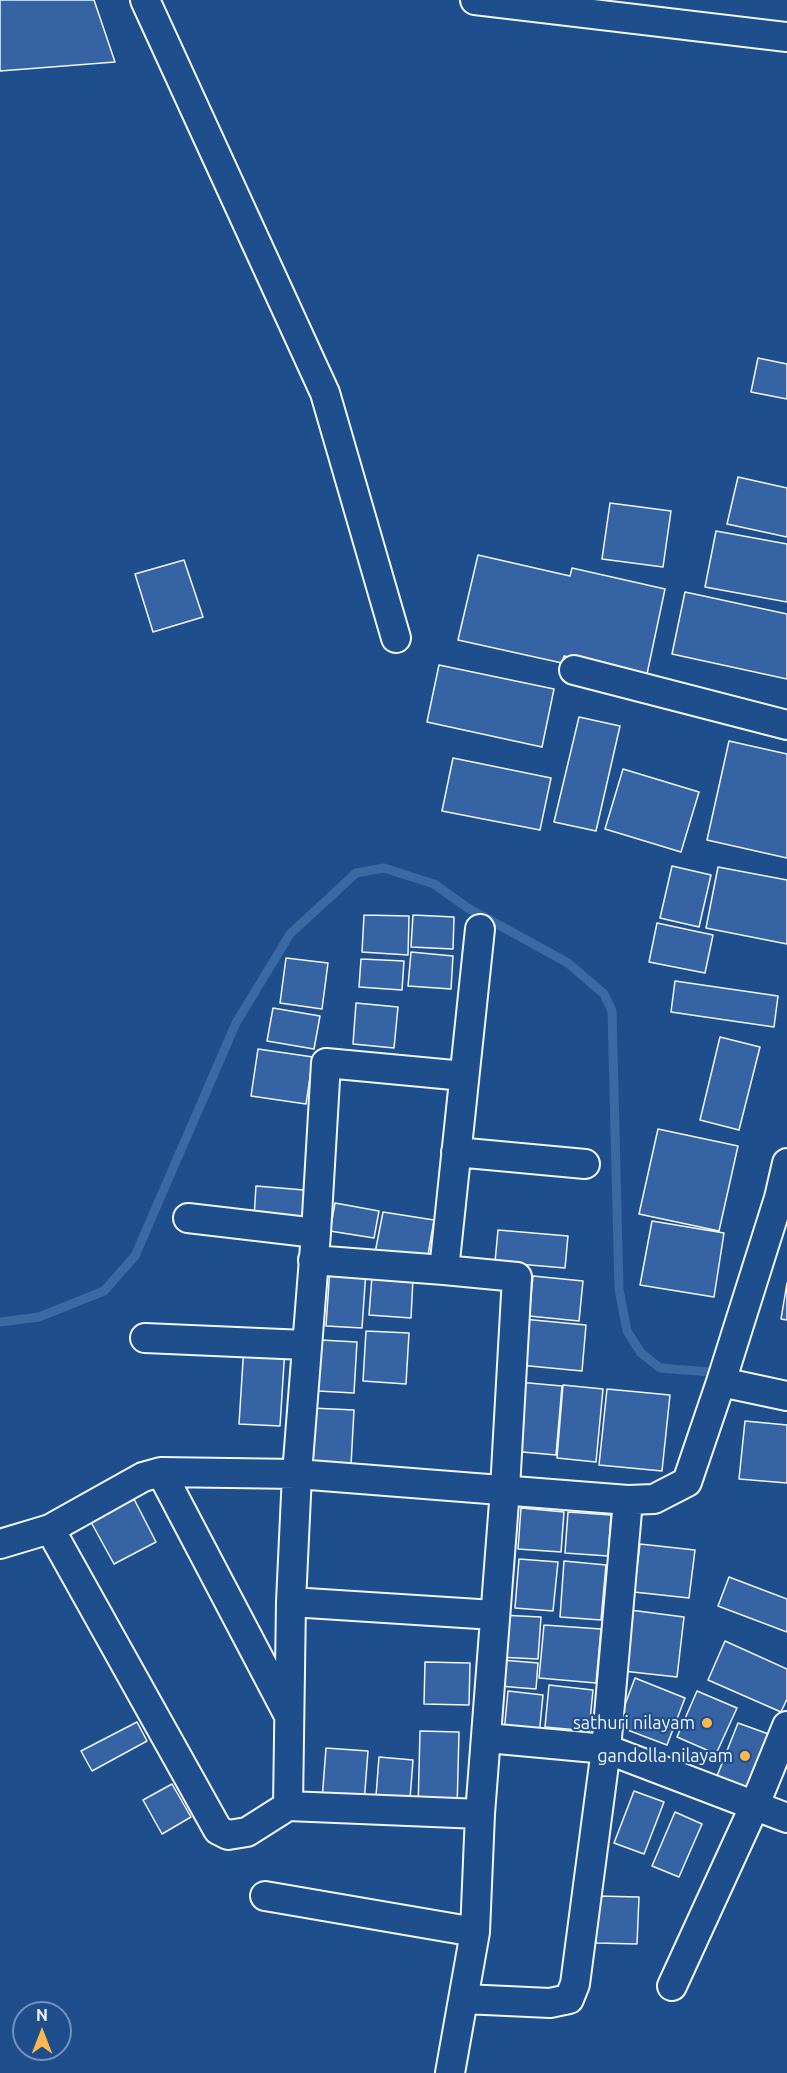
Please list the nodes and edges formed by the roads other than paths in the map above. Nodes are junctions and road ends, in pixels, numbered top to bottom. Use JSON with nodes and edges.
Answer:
{"nodes":[{"id":1,"x":145,"y":0,"type":"edge"},
{"id":2,"x":475,"y":0,"type":"edge"},
{"id":3,"x":787,"y":37,"type":"edge"},
{"id":4,"x":396,"y":638,"type":"dead end"},
{"id":5,"x":574,"y":670,"type":"dead end"},
{"id":6,"x":787,"y":725,"type":"edge"},
{"id":7,"x":480,"y":929,"type":"dead end"},
{"id":8,"x":465,"y":1076,"type":"junction"},
{"id":9,"x":456,"y":1152,"type":"junction"},
{"id":10,"x":787,"y":1163,"type":"edge"},
{"id":11,"x":585,"y":1164,"type":"dead end"},
{"id":12,"x":188,"y":1218,"type":"dead end"},
{"id":13,"x":314,"y":1246,"type":"junction"},
{"id":14,"x":444,"y":1270,"type":"junction"},
{"id":15,"x":145,"y":1338,"type":"dead end"},
{"id":16,"x":305,"y":1346,"type":"junction"},
{"id":17,"x":721,"y":1382,"type":"junction"},
{"id":18,"x":787,"y":1396,"type":"edge"},
{"id":19,"x":161,"y":1472,"type":"junction"},
{"id":20,"x":297,"y":1474,"type":"junction"},
{"id":21,"x":505,"y":1489,"type":"junction"},
{"id":22,"x":628,"y":1500,"type":"junction"},
{"id":23,"x":50,"y":1529,"type":"junction"},
{"id":24,"x":0,"y":1544,"type":"edge"},
{"id":25,"x":291,"y":1602,"type":"junction"},
{"id":26,"x":494,"y":1615,"type":"junction"},
{"id":27,"x":288,"y":1714,"type":"junction"},
{"id":28,"x":787,"y":1726,"type":"edge"},
{"id":29,"x":487,"y":1738,"type":"junction"},
{"id":30,"x":606,"y":1749,"type":"junction"},
{"id":31,"x":288,"y":1806,"type":"junction"},
{"id":32,"x":754,"y":1807,"type":"junction"},
{"id":33,"x":480,"y":1814,"type":"junction"},
{"id":34,"x":787,"y":1818,"type":"edge"},
{"id":35,"x":265,"y":1896,"type":"dead end"},
{"id":36,"x":475,"y":1932,"type":"junction"},
{"id":37,"x":672,"y":1986,"type":"dead end"},
{"id":38,"x":465,"y":1999,"type":"junction"},
{"id":39,"x":450,"y":2073,"type":"edge"}],
"edges":[{"from":1,"to":4,"type":"street"},
{"from":2,"to":3,"type":"street"},
{"from":5,"to":6,"type":"street"},
{"from":7,"to":8,"type":"street"},
{"from":8,"to":9,"type":"street"},
{"from":8,"to":13,"type":"street"},
{"from":9,"to":11,"type":"street"},
{"from":9,"to":14,"type":"street"},
{"from":10,"to":17,"type":"street"},
{"from":12,"to":13,"type":"street"},
{"from":13,"to":14,"type":"street"},
{"from":13,"to":16,"type":"street"},
{"from":14,"to":21,"type":"street"},
{"from":15,"to":16,"type":"street"},
{"from":16,"to":20,"type":"street"},
{"from":17,"to":18,"type":"street"},
{"from":17,"to":22,"type":"street"},
{"from":19,"to":20,"type":"street"},
{"from":19,"to":23,"type":"street"},
{"from":19,"to":27,"type":"street"},
{"from":20,"to":21,"type":"street"},
{"from":20,"to":25,"type":"street"},
{"from":21,"to":22,"type":"street"},
{"from":21,"to":26,"type":"street"},
{"from":22,"to":30,"type":"street"},
{"from":23,"to":24,"type":"street"},
{"from":23,"to":31,"type":"street"},
{"from":25,"to":26,"type":"street"},
{"from":25,"to":27,"type":"street"},
{"from":26,"to":29,"type":"street"},
{"from":27,"to":31,"type":"street"},
{"from":28,"to":32,"type":"street"},
{"from":29,"to":30,"type":"street"},
{"from":29,"to":33,"type":"street"},
{"from":30,"to":32,"type":"street"},
{"from":30,"to":38,"type":"street"},
{"from":31,"to":33,"type":"street"},
{"from":32,"to":34,"type":"street"},
{"from":32,"to":37,"type":"street"},
{"from":33,"to":36,"type":"street"},
{"from":35,"to":36,"type":"street"},
{"from":36,"to":38,"type":"street"},
{"from":38,"to":39,"type":"street"}]}
